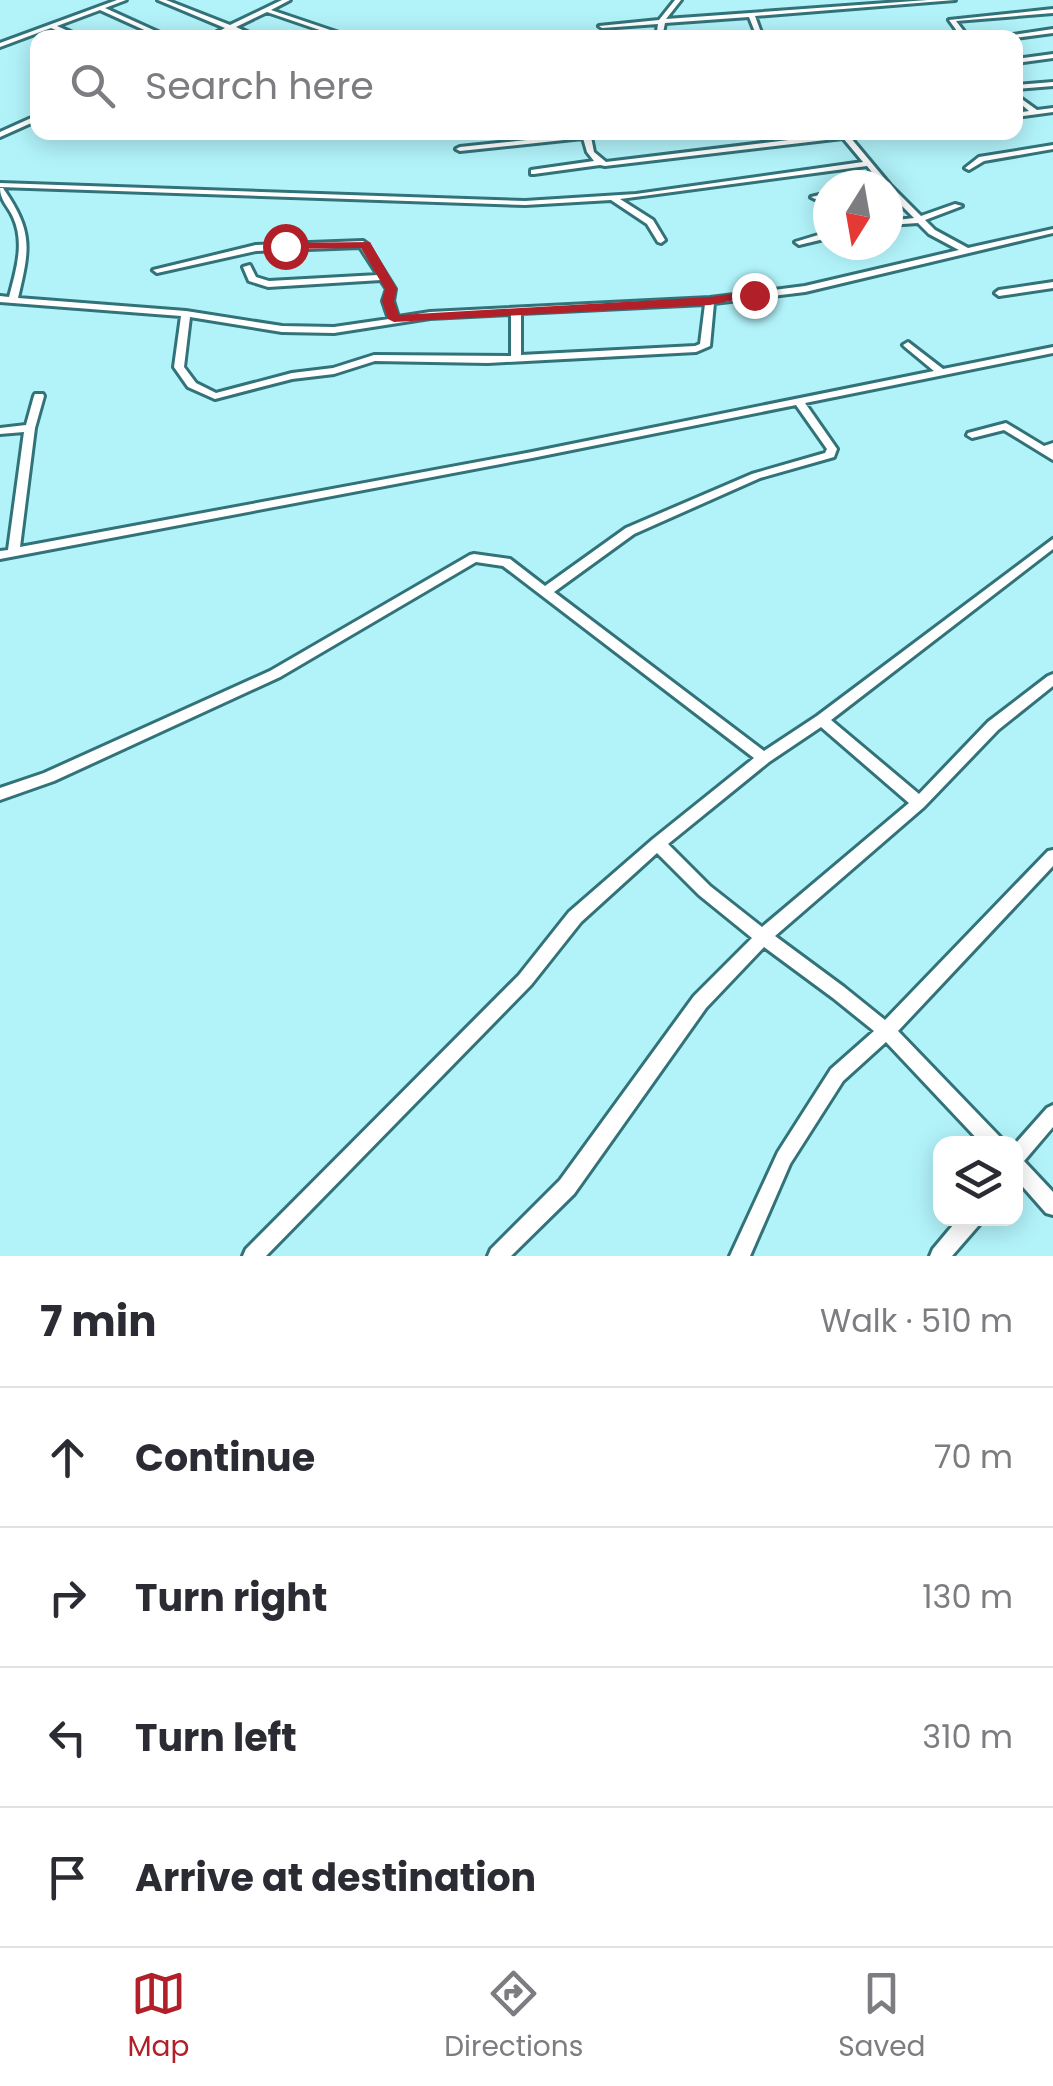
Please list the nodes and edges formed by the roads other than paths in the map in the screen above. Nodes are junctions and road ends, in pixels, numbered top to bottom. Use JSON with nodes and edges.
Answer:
{"nodes":[{"id":1,"x":122,"y":0,"type":"edge"},
{"id":2,"x":161,"y":0,"type":"edge"},
{"id":3,"x":287,"y":0,"type":"edge"},
{"id":4,"x":678,"y":0,"type":"edge"},
{"id":5,"x":833,"y":0,"type":"edge"},
{"id":6,"x":952,"y":0,"type":"edge"},
{"id":7,"x":100,"y":8,"type":"junction"},
{"id":8,"x":266,"y":10,"type":"junction"},
{"id":9,"x":828,"y":11,"type":"junction"},
{"id":10,"x":1053,"y":11,"type":"edge"},
{"id":11,"x":752,"y":17,"type":"junction"},
{"id":12,"x":661,"y":22,"type":"junction"},
{"id":13,"x":51,"y":26,"type":"junction"},
{"id":14,"x":602,"y":26,"type":"dead end"},
{"id":15,"x":229,"y":28,"type":"junction"},
{"id":16,"x":40,"y":30,"type":"edge"},
{"id":17,"x":61,"y":30,"type":"edge"},
{"id":18,"x":150,"y":30,"type":"edge"},
{"id":19,"x":225,"y":30,"type":"edge"},
{"id":20,"x":235,"y":30,"type":"edge"},
{"id":21,"x":327,"y":30,"type":"edge"},
{"id":22,"x":660,"y":30,"type":"edge"},
{"id":23,"x":757,"y":30,"type":"edge"},
{"id":24,"x":960,"y":30,"type":"edge"},
{"id":25,"x":1053,"y":31,"type":"edge"},
{"id":26,"x":30,"y":34,"type":"edge"},
{"id":27,"x":1023,"y":35,"type":"edge"},
{"id":28,"x":0,"y":45,"type":"edge"},
{"id":29,"x":1053,"y":56,"type":"edge"},
{"id":30,"x":1023,"y":59,"type":"edge"},
{"id":31,"x":1053,"y":84,"type":"edge"},
{"id":32,"x":1023,"y":86,"type":"edge"},
{"id":33,"x":1023,"y":103,"type":"edge"},
{"id":34,"x":1053,"y":110,"type":"edge"},
{"id":35,"x":1035,"y":112,"type":"junction"},
{"id":36,"x":1023,"y":114,"type":"edge"},
{"id":37,"x":30,"y":121,"type":"edge"},
{"id":38,"x":0,"y":136,"type":"edge"},
{"id":39,"x":536,"y":140,"type":"edge"},
{"id":40,"x":589,"y":140,"type":"edge"},
{"id":41,"x":818,"y":140,"type":"edge"},
{"id":42,"x":848,"y":140,"type":"edge"},
{"id":43,"x":1053,"y":147,"type":"edge"},
{"id":44,"x":460,"y":149,"type":"dead end"},
{"id":45,"x":599,"y":163,"type":"junction"},
{"id":46,"x":868,"y":164,"type":"junction"},
{"id":47,"x":969,"y":168,"type":"dead end"},
{"id":48,"x":873,"y":170,"type":"edge"},
{"id":49,"x":534,"y":172,"type":"dead end"},
{"id":50,"x":0,"y":188,"type":"edge"},
{"id":51,"x":612,"y":198,"type":"junction"},
{"id":52,"x":903,"y":203,"type":"edge"},
{"id":53,"x":958,"y":206,"type":"dead end"},
{"id":54,"x":919,"y":220,"type":"junction"},
{"id":55,"x":903,"y":222,"type":"edge"},
{"id":56,"x":1053,"y":231,"type":"edge"},
{"id":57,"x":813,"y":238,"type":"edge"},
{"id":58,"x":661,"y":240,"type":"dead end"},
{"id":59,"x":798,"y":242,"type":"dead end"},
{"id":60,"x":968,"y":252,"type":"junction"},
{"id":61,"x":247,"y":268,"type":"dead end"},
{"id":62,"x":157,"y":270,"type":"dead end"},
{"id":63,"x":384,"y":277,"type":"junction"},
{"id":64,"x":1053,"y":285,"type":"edge"},
{"id":65,"x":999,"y":293,"type":"dead end"},
{"id":66,"x":0,"y":299,"type":"edge"},
{"id":67,"x":14,"y":299,"type":"junction"},
{"id":68,"x":710,"y":301,"type":"junction"},
{"id":69,"x":516,"y":311,"type":"junction"},
{"id":70,"x":186,"y":314,"type":"junction"},
{"id":71,"x":394,"y":319,"type":"junction"},
{"id":72,"x":908,"y":345,"type":"dead end"},
{"id":73,"x":1053,"y":350,"type":"edge"},
{"id":74,"x":516,"y":358,"type":"junction"},
{"id":75,"x":942,"y":373,"type":"junction"},
{"id":76,"x":39,"y":396,"type":"dead end"},
{"id":77,"x":798,"y":401,"type":"junction"},
{"id":78,"x":30,"y":428,"type":"junction"},
{"id":79,"x":0,"y":432,"type":"edge"},
{"id":80,"x":972,"y":435,"type":"dead end"},
{"id":81,"x":1050,"y":451,"type":"edge"},
{"id":82,"x":1053,"y":542,"type":"edge"},
{"id":83,"x":6,"y":554,"type":"edge"},
{"id":84,"x":545,"y":592,"type":"junction"},
{"id":85,"x":1053,"y":679,"type":"edge"},
{"id":86,"x":822,"y":720,"type":"junction"},
{"id":87,"x":764,"y":758,"type":"junction"},
{"id":88,"x":0,"y":794,"type":"edge"},
{"id":89,"x":919,"y":803,"type":"junction"},
{"id":90,"x":658,"y":843,"type":"junction"},
{"id":91,"x":1053,"y":856,"type":"edge"},
{"id":92,"x":765,"y":934,"type":"junction"},
{"id":93,"x":886,"y":1031,"type":"junction"},
{"id":94,"x":1053,"y":1114,"type":"edge"},
{"id":95,"x":987,"y":1136,"type":"edge"},
{"id":96,"x":1023,"y":1148,"type":"edge"},
{"id":97,"x":1023,"y":1174,"type":"edge"},
{"id":98,"x":1053,"y":1206,"type":"edge"},
{"id":99,"x":965,"y":1226,"type":"edge"},
{"id":100,"x":254,"y":1256,"type":"edge"},
{"id":101,"x":498,"y":1256,"type":"edge"},
{"id":102,"x":740,"y":1256,"type":"edge"},
{"id":103,"x":940,"y":1256,"type":"edge"}],
"edges":[{"from":1,"to":7,"type":"street"},
{"from":2,"to":15,"type":"street"},
{"from":3,"to":8,"type":"street"},
{"from":4,"to":12,"type":"street"},
{"from":5,"to":9,"type":"street"},
{"from":6,"to":9,"type":"street"},
{"from":7,"to":13,"type":"street"},
{"from":7,"to":18,"type":"street"},
{"from":8,"to":15,"type":"street"},
{"from":8,"to":21,"type":"street"},
{"from":9,"to":11,"type":"street"},
{"from":10,"to":24,"type":"street"},
{"from":11,"to":12,"type":"street"},
{"from":11,"to":23,"type":"street"},
{"from":12,"to":14,"type":"street"},
{"from":12,"to":22,"type":"street"},
{"from":13,"to":16,"type":"street"},
{"from":13,"to":17,"type":"street"},
{"from":15,"to":19,"type":"street"},
{"from":15,"to":20,"type":"street"},
{"from":25,"to":27,"type":"street"},
{"from":26,"to":28,"type":"street"},
{"from":29,"to":30,"type":"street"},
{"from":31,"to":32,"type":"street"},
{"from":33,"to":35,"type":"street"},
{"from":34,"to":35,"type":"street"},
{"from":35,"to":36,"type":"street"},
{"from":37,"to":38,"type":"street"},
{"from":39,"to":44,"type":"street"},
{"from":40,"to":45,"type":"street"},
{"from":41,"to":45,"type":"street"},
{"from":42,"to":46,"type":"street"},
{"from":43,"to":47,"type":"street"},
{"from":45,"to":49,"type":"street"},
{"from":46,"to":48,"type":"street"},
{"from":46,"to":51,"type":"street"},
{"from":50,"to":51,"type":"street"},
{"from":50,"to":67,"type":"street"},
{"from":51,"to":58,"type":"street"},
{"from":52,"to":54,"type":"street"},
{"from":53,"to":54,"type":"street"},
{"from":54,"to":55,"type":"street"},
{"from":54,"to":60,"type":"street"},
{"from":56,"to":60,"type":"street"},
{"from":57,"to":59,"type":"street"},
{"from":60,"to":68,"type":"street"},
{"from":61,"to":63,"type":"street"},
{"from":62,"to":63,"type":"street"},
{"from":63,"to":71,"type":"street"},
{"from":64,"to":65,"type":"street"},
{"from":66,"to":67,"type":"street"},
{"from":67,"to":70,"type":"street"},
{"from":68,"to":69,"type":"street"},
{"from":68,"to":74,"type":"street"},
{"from":69,"to":71,"type":"street"},
{"from":69,"to":74,"type":"street"},
{"from":70,"to":71,"type":"street"},
{"from":70,"to":74,"type":"street"},
{"from":72,"to":75,"type":"street"},
{"from":73,"to":75,"type":"street"},
{"from":75,"to":77,"type":"street"},
{"from":76,"to":78,"type":"street"},
{"from":77,"to":83,"type":"street"},
{"from":77,"to":84,"type":"street"},
{"from":78,"to":79,"type":"street"},
{"from":78,"to":83,"type":"street"},
{"from":80,"to":81,"type":"street"},
{"from":82,"to":86,"type":"street"},
{"from":84,"to":87,"type":"street"},
{"from":84,"to":88,"type":"street"},
{"from":85,"to":89,"type":"street"},
{"from":86,"to":87,"type":"street"},
{"from":86,"to":89,"type":"street"},
{"from":87,"to":90,"type":"street"},
{"from":89,"to":92,"type":"street"},
{"from":90,"to":92,"type":"street"},
{"from":90,"to":100,"type":"street"},
{"from":91,"to":93,"type":"street"},
{"from":92,"to":93,"type":"street"},
{"from":92,"to":101,"type":"street"},
{"from":93,"to":95,"type":"street"},
{"from":93,"to":102,"type":"street"},
{"from":94,"to":96,"type":"street"},
{"from":97,"to":98,"type":"street"},
{"from":99,"to":103,"type":"street"}]}
